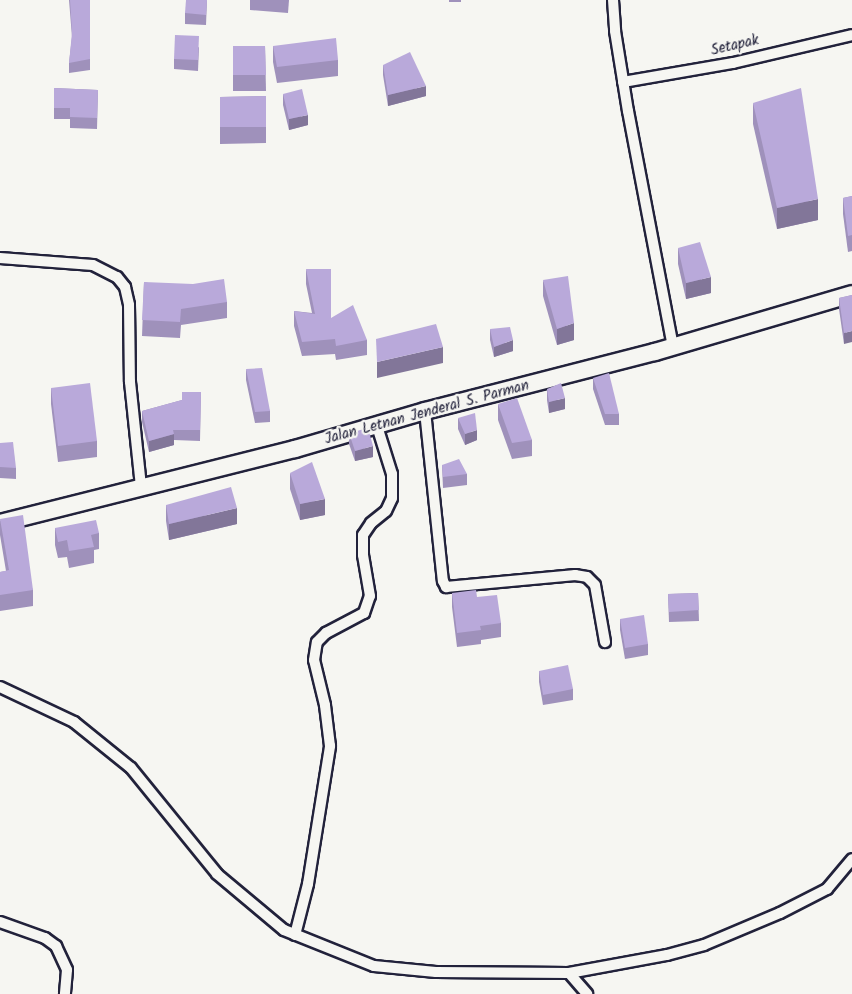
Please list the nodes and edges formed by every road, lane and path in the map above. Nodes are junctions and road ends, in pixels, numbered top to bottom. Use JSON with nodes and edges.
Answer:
{"nodes":[{"id":1,"x":613,"y":0,"type":"edge"},
{"id":2,"x":852,"y":35,"type":"edge"},
{"id":3,"x":623,"y":82,"type":"junction"},
{"id":4,"x":0,"y":258,"type":"edge"},
{"id":5,"x":852,"y":294,"type":"edge"},
{"id":6,"x":673,"y":347,"type":"junction"},
{"id":7,"x":425,"y":411,"type":"junction"},
{"id":8,"x":377,"y":426,"type":"junction"},
{"id":9,"x":141,"y":487,"type":"junction"},
{"id":10,"x":0,"y":523,"type":"edge"},
{"id":11,"x":605,"y":642,"type":"dead end"},
{"id":12,"x":0,"y":687,"type":"edge"},
{"id":13,"x":852,"y":859,"type":"edge"},
{"id":14,"x":0,"y":922,"type":"edge"},
{"id":15,"x":295,"y":935,"type":"junction"},
{"id":16,"x":569,"y":973,"type":"junction"},
{"id":17,"x":65,"y":994,"type":"edge"},
{"id":18,"x":587,"y":994,"type":"edge"}],
"edges":[{"from":1,"to":3,"type":"street"},
{"from":2,"to":3,"type":"street","name":"Setapak"},
{"from":3,"to":6,"type":"street"},
{"from":4,"to":9,"type":"street"},
{"from":5,"to":6,"type":"street","name":"Jalan Letnan Jenderal S. Parman"},
{"from":6,"to":7,"type":"street","name":"Jalan Letnan Jenderal S. Parman"},
{"from":7,"to":8,"type":"street","name":"Jalan Letnan Jenderal S. Parman"},
{"from":7,"to":11,"type":"street"},
{"from":8,"to":9,"type":"street","name":"Jalan Letnan Jenderal S. Parman"},
{"from":8,"to":15,"type":"street"},
{"from":9,"to":10,"type":"street","name":"Jalan Letnan Jenderal S. Parman"},
{"from":12,"to":15,"type":"street"},
{"from":13,"to":16,"type":"street"},
{"from":14,"to":17,"type":"street"},
{"from":15,"to":16,"type":"street"},
{"from":16,"to":18,"type":"street"}]}
